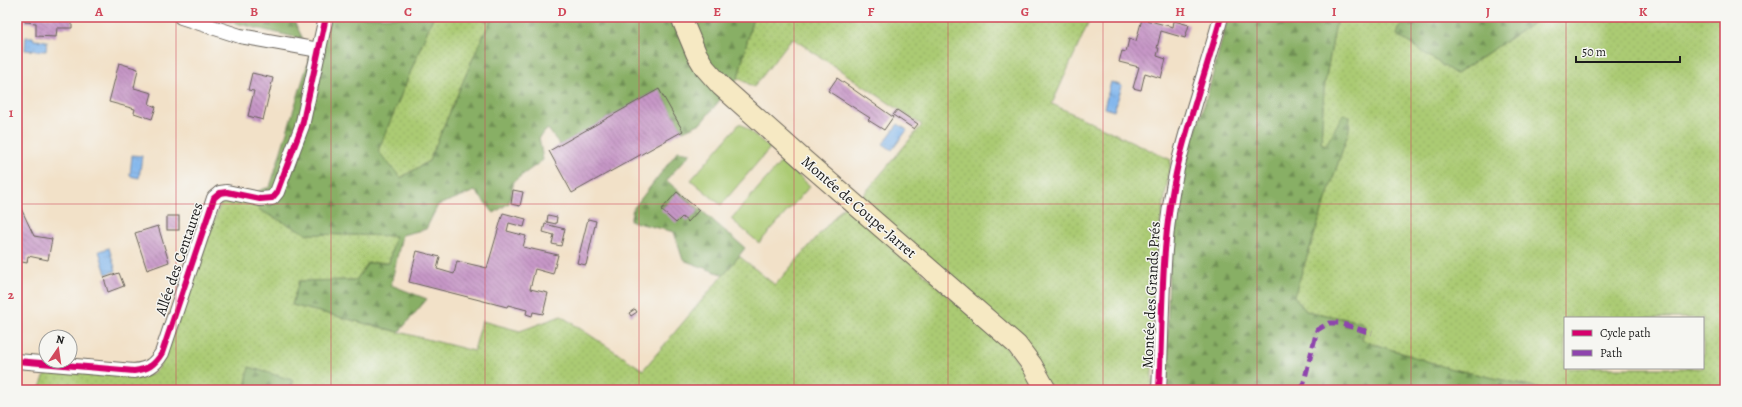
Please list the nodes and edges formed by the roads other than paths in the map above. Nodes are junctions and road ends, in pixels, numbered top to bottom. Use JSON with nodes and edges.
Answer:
{"nodes":[{"id":1,"x":181,"y":17,"type":"edge"},
{"id":2,"x":326,"y":17,"type":"edge"},
{"id":3,"x":1221,"y":17,"type":"edge"},
{"id":4,"x":680,"y":19,"type":"edge"},
{"id":5,"x":319,"y":50,"type":"junction"},
{"id":6,"x":17,"y":361,"type":"edge"},
{"id":7,"x":1046,"y":390,"type":"edge"},
{"id":8,"x":1159,"y":390,"type":"edge"}],
"edges":[{"from":1,"to":5,"type":"street"},
{"from":2,"to":5,"type":"street","name":"Allée des Centaures"},
{"from":3,"to":8,"type":"street","name":"Montée des Grands Prés"},
{"from":4,"to":7,"type":"main road","name":"Montée de Coupe-Jarret"},
{"from":5,"to":6,"type":"street","name":"Allée des Centaures"}]}
